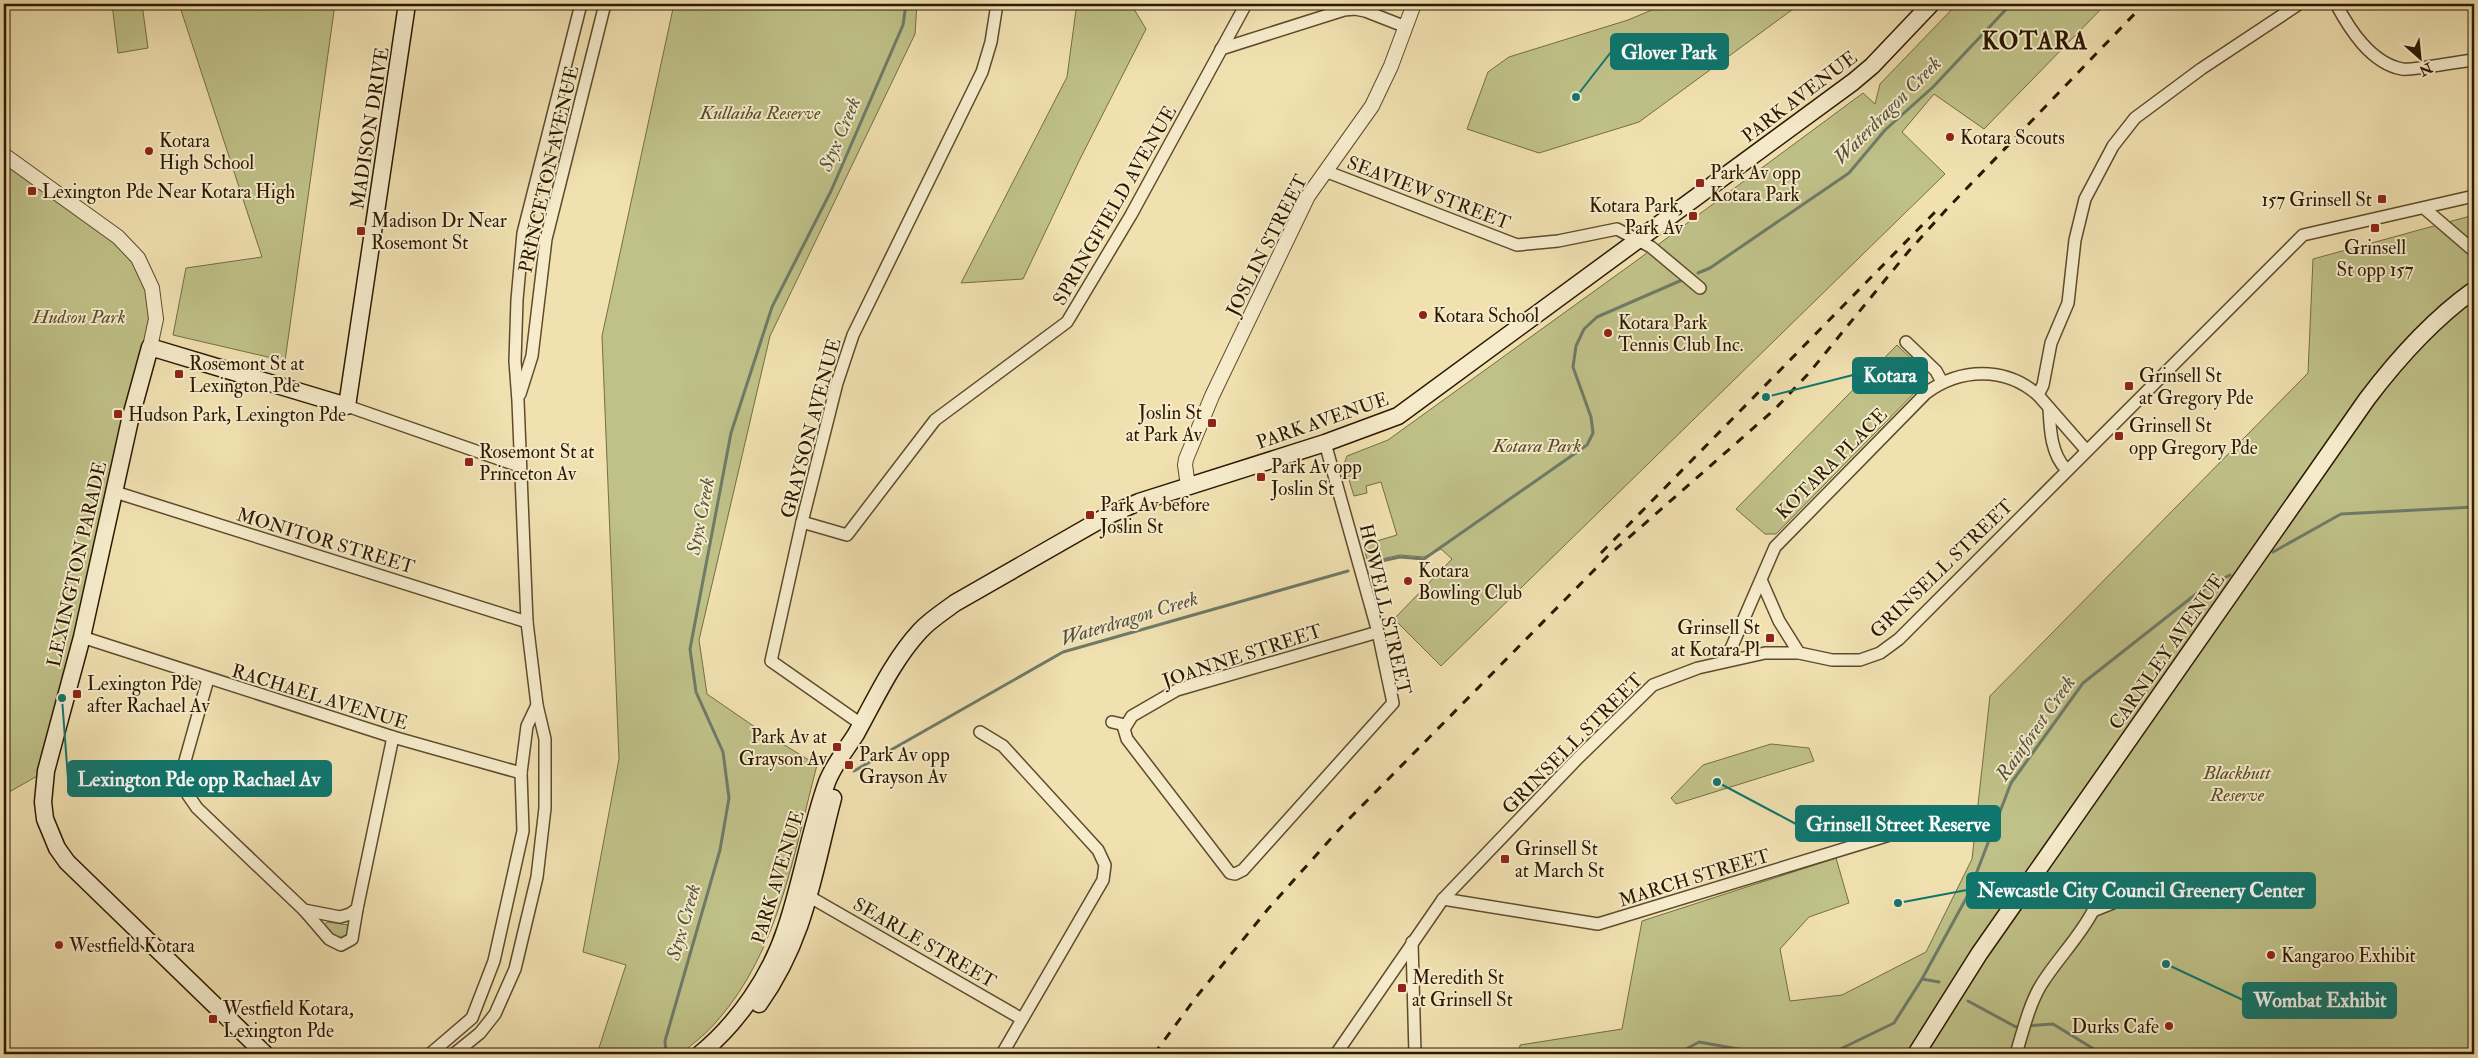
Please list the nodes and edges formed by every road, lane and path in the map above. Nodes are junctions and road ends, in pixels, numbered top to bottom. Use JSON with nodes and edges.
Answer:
{"nodes":[{"id":1,"x":408,"y":4,"type":"edge"},
{"id":2,"x":580,"y":4,"type":"edge"},
{"id":3,"x":605,"y":4,"type":"edge"},
{"id":4,"x":997,"y":4,"type":"edge"},
{"id":5,"x":1246,"y":4,"type":"edge"},
{"id":6,"x":1414,"y":4,"type":"edge"},
{"id":7,"x":1931,"y":4,"type":"edge"},
{"id":8,"x":2299,"y":4,"type":"edge"},
{"id":9,"x":2336,"y":4,"type":"edge"},
{"id":10,"x":1406,"y":27,"type":"junction"},
{"id":11,"x":1222,"y":49,"type":"junction"},
{"id":12,"x":2474,"y":60,"type":"edge"},
{"id":13,"x":4,"y":155,"type":"edge"},
{"id":14,"x":1325,"y":171,"type":"junction"},
{"id":15,"x":2474,"y":196,"type":"edge"},
{"id":16,"x":2424,"y":208,"type":"junction"},
{"id":17,"x":1637,"y":239,"type":"junction"},
{"id":18,"x":2474,"y":251,"type":"edge"},
{"id":19,"x":1700,"y":288,"type":"dead end"},
{"id":20,"x":2474,"y":290,"type":"edge"},
{"id":21,"x":1906,"y":342,"type":"dead end"},
{"id":22,"x":150,"y":347,"type":"junction"},
{"id":23,"x":1942,"y":382,"type":"junction"},
{"id":24,"x":2038,"y":395,"type":"junction"},
{"id":25,"x":518,"y":401,"type":"junction"},
{"id":26,"x":347,"y":406,"type":"junction"},
{"id":27,"x":2049,"y":408,"type":"junction"},
{"id":28,"x":1325,"y":443,"type":"junction"},
{"id":29,"x":2086,"y":450,"type":"junction"},
{"id":30,"x":519,"y":466,"type":"junction"},
{"id":31,"x":2066,"y":469,"type":"junction"},
{"id":32,"x":1188,"y":486,"type":"junction"},
{"id":33,"x":115,"y":492,"type":"junction"},
{"id":34,"x":802,"y":522,"type":"junction"},
{"id":35,"x":1762,"y":582,"type":"junction"},
{"id":36,"x":527,"y":622,"type":"junction"},
{"id":37,"x":1378,"y":632,"type":"junction"},
{"id":38,"x":82,"y":637,"type":"junction"},
{"id":39,"x":1799,"y":653,"type":"junction"},
{"id":40,"x":1726,"y":660,"type":"junction"},
{"id":41,"x":208,"y":679,"type":"junction"},
{"id":42,"x":537,"y":705,"type":"junction"},
{"id":43,"x":1112,"y":722,"type":"dead end"},
{"id":44,"x":861,"y":724,"type":"junction"},
{"id":45,"x":1125,"y":725,"type":"junction"},
{"id":46,"x":980,"y":732,"type":"dead end"},
{"id":47,"x":393,"y":737,"type":"junction"},
{"id":48,"x":845,"y":751,"type":"junction"},
{"id":49,"x":521,"y":773,"type":"junction"},
{"id":50,"x":1951,"y":823,"type":"dead end"},
{"id":51,"x":814,"y":826,"type":"junction"},
{"id":52,"x":810,"y":897,"type":"junction"},
{"id":53,"x":1444,"y":899,"type":"junction"},
{"id":54,"x":2113,"y":903,"type":"dead end"},
{"id":55,"x":357,"y":909,"type":"junction"},
{"id":56,"x":304,"y":910,"type":"junction"},
{"id":57,"x":1412,"y":942,"type":"junction"},
{"id":58,"x":774,"y":958,"type":"junction"},
{"id":59,"x":1022,"y":1019,"type":"junction"},
{"id":60,"x":265,"y":1054,"type":"edge"},
{"id":61,"x":430,"y":1054,"type":"edge"},
{"id":62,"x":454,"y":1054,"type":"edge"},
{"id":63,"x":700,"y":1054,"type":"edge"},
{"id":64,"x":715,"y":1054,"type":"edge"},
{"id":65,"x":1002,"y":1054,"type":"edge"},
{"id":66,"x":1336,"y":1054,"type":"edge"},
{"id":67,"x":1415,"y":1054,"type":"edge"},
{"id":68,"x":1916,"y":1054,"type":"edge"},
{"id":69,"x":2016,"y":1054,"type":"edge"}],
"edges":[{"from":1,"to":26,"type":"main road","name":"MADISON DRIVE"},
{"from":2,"to":25,"type":"street","name":"PRINCETON AVENUE"},
{"from":3,"to":25,"type":"street","name":"PRINCETON AVENUE"},
{"from":4,"to":34,"type":"street","name":"GRAYSON AVENUE"},
{"from":5,"to":11,"type":"street","name":"SPRINGFIELD AVENUE"},
{"from":6,"to":10,"type":"street","name":"JOSLIN STREET"},
{"from":7,"to":17,"type":"main road","name":"PARK AVENUE"},
{"from":8,"to":24,"type":"street"},
{"from":9,"to":12,"type":"street"},
{"from":10,"to":11,"type":"street"},
{"from":10,"to":14,"type":"street","name":"JOSLIN STREET"},
{"from":11,"to":34,"type":"street","name":"SPRINGFIELD AVENUE"},
{"from":13,"to":22,"type":"street","name":"LEXINGTON PARADE"},
{"from":14,"to":17,"type":"street","name":"SEAVIEW STREET"},
{"from":14,"to":32,"type":"street","name":"JOSLIN STREET"},
{"from":15,"to":16,"type":"street","name":"GRINSELL STREET"},
{"from":16,"to":18,"type":"street"},
{"from":16,"to":29,"type":"street","name":"GRINSELL STREET"},
{"from":17,"to":19,"type":"street","name":"SEAVIEW STREET"},
{"from":17,"to":28,"type":"main road","name":"PARK AVENUE"},
{"from":20,"to":68,"type":"main road","name":"CARNLEY AVENUE"},
{"from":21,"to":23,"type":"street"},
{"from":22,"to":26,"type":"main road"},
{"from":22,"to":33,"type":"main road","name":"LEXINGTON PARADE"},
{"from":23,"to":24,"type":"street","name":"KOTARA PLACE"},
{"from":23,"to":35,"type":"street","name":"KOTARA PLACE"},
{"from":24,"to":27,"type":"street","name":"KOTARA PLACE"},
{"from":25,"to":30,"type":"street","name":"PRINCETON AVENUE"},
{"from":26,"to":30,"type":"street"},
{"from":27,"to":29,"type":"street","name":"KOTARA PLACE"},
{"from":27,"to":31,"type":"street"},
{"from":28,"to":32,"type":"main road","name":"PARK AVENUE"},
{"from":28,"to":37,"type":"street","name":"HOWELL STREET"},
{"from":29,"to":31,"type":"street","name":"GRINSELL STREET"},
{"from":30,"to":36,"type":"street","name":"PRINCETON AVENUE"},
{"from":31,"to":39,"type":"street","name":"GRINSELL STREET"},
{"from":32,"to":44,"type":"main road","name":"PARK AVENUE"},
{"from":33,"to":36,"type":"street","name":"MONITOR STREET"},
{"from":33,"to":38,"type":"main road","name":"LEXINGTON PARADE"},
{"from":34,"to":44,"type":"street","name":"GRAYSON AVENUE"},
{"from":35,"to":39,"type":"street"},
{"from":35,"to":40,"type":"street","name":"KOTARA PLACE"},
{"from":36,"to":42,"type":"street","name":"PRINCETON AVENUE"},
{"from":37,"to":45,"type":"street","name":"JOANNE STREET"},
{"from":37,"to":45,"type":"street","name":"HOWELL STREET"},
{"from":38,"to":41,"type":"street","name":"RACHAEL AVENUE"},
{"from":38,"to":60,"type":"main road","name":"LEXINGTON PARADE"},
{"from":39,"to":40,"type":"street","name":"GRINSELL STREET"},
{"from":40,"to":53,"type":"street","name":"GRINSELL STREET"},
{"from":41,"to":47,"type":"street","name":"RACHAEL AVENUE"},
{"from":41,"to":56,"type":"street"},
{"from":42,"to":49,"type":"street"},
{"from":42,"to":62,"type":"street","name":"PRINCETON AVENUE"},
{"from":43,"to":45,"type":"street"},
{"from":44,"to":48,"type":"main road","name":"PARK AVENUE"},
{"from":46,"to":59,"type":"street"},
{"from":47,"to":49,"type":"street","name":"RACHAEL AVENUE"},
{"from":47,"to":55,"type":"street"},
{"from":48,"to":51,"type":"main road","name":"PARK AVENUE"},
{"from":48,"to":52,"type":"main road","name":"PARK AVENUE"},
{"from":49,"to":61,"type":"street"},
{"from":50,"to":53,"type":"street","name":"MARCH STREET"},
{"from":51,"to":52,"type":"main road"},
{"from":51,"to":58,"type":"main road","name":"PARK AVENUE"},
{"from":52,"to":58,"type":"main road"},
{"from":52,"to":59,"type":"street","name":"SEARLE STREET"},
{"from":52,"to":64,"type":"main road","name":"PARK AVENUE"},
{"from":53,"to":57,"type":"street","name":"GRINSELL STREET"},
{"from":54,"to":69,"type":"street"},
{"from":55,"to":56,"type":"street"},
{"from":55,"to":56,"type":"street"},
{"from":57,"to":66,"type":"street","name":"GRINSELL STREET"},
{"from":57,"to":67,"type":"street"},
{"from":58,"to":63,"type":"main road","name":"PARK AVENUE"},
{"from":59,"to":65,"type":"street"}]}
